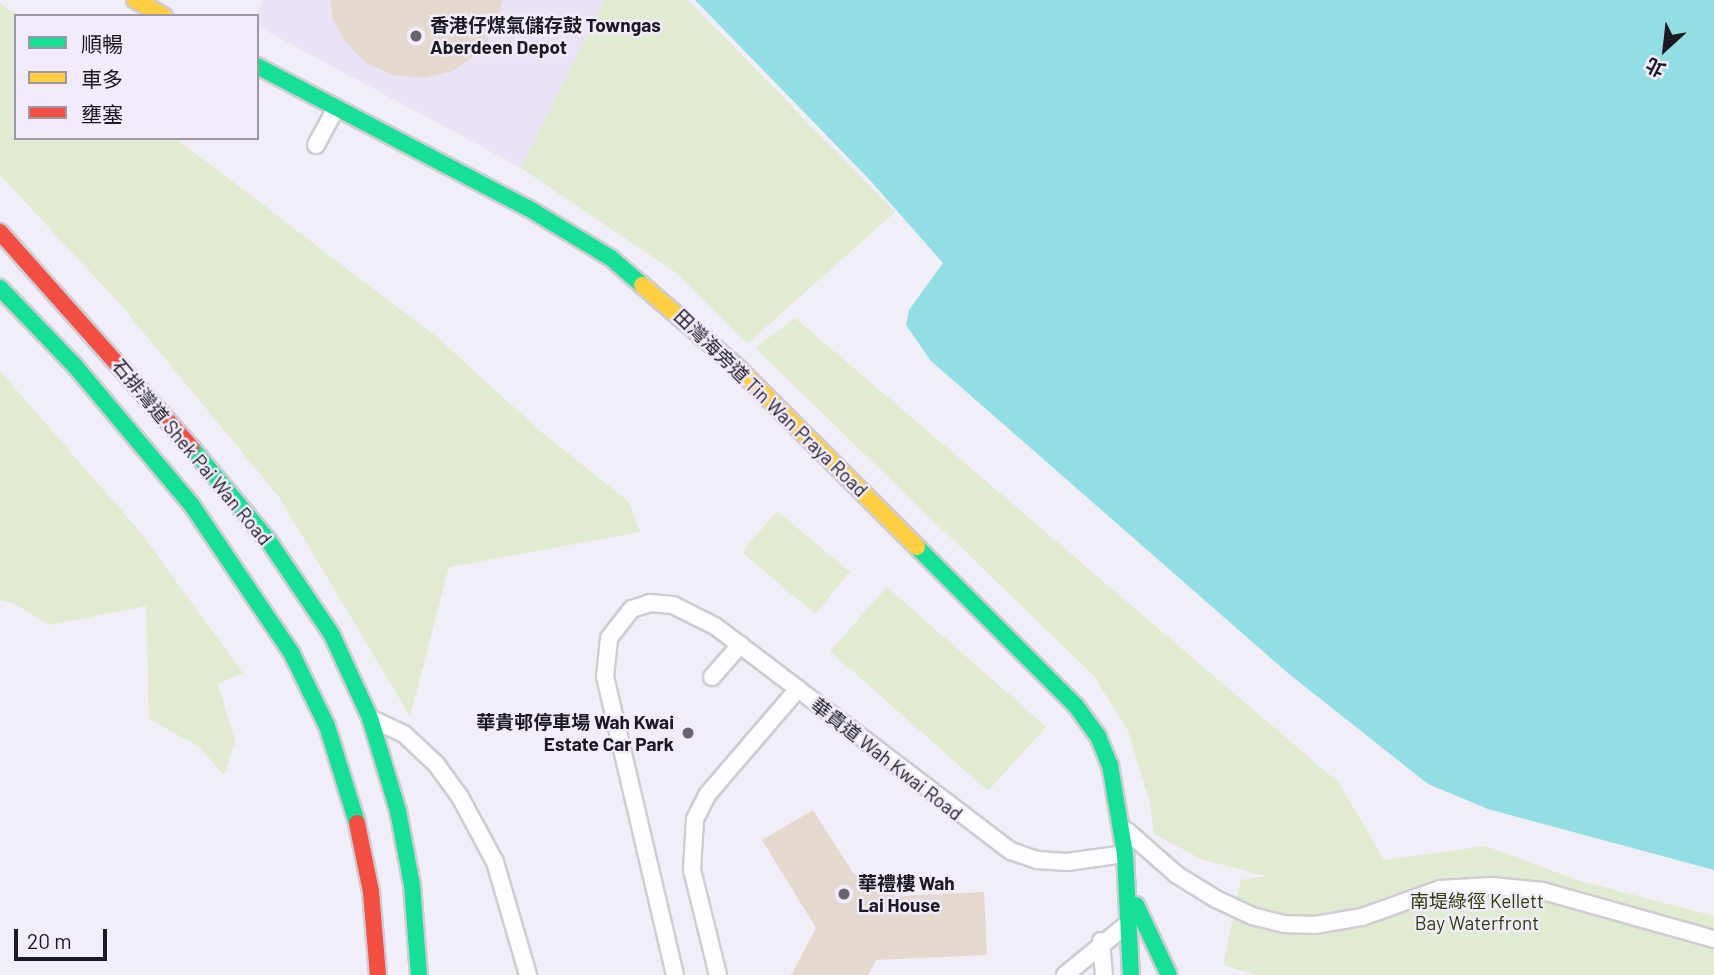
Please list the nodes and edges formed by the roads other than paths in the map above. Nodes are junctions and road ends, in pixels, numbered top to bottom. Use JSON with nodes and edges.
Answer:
{"nodes":[{"id":1,"x":135,"y":0,"type":"edge"},
{"id":2,"x":160,"y":14,"type":"edge"},
{"id":3,"x":259,"y":67,"type":"edge"},
{"id":4,"x":336,"y":108,"type":"junction"},
{"id":5,"x":316,"y":145,"type":"dead end"},
{"id":6,"x":0,"y":232,"type":"edge"},
{"id":7,"x":0,"y":288,"type":"edge"},
{"id":8,"x":740,"y":645,"type":"junction"},
{"id":9,"x":712,"y":677,"type":"dead end"},
{"id":10,"x":798,"y":689,"type":"junction"},
{"id":11,"x":370,"y":718,"type":"junction"},
{"id":12,"x":1120,"y":824,"type":"junction"},
{"id":13,"x":1125,"y":854,"type":"junction"},
{"id":14,"x":1128,"y":884,"type":"junction"},
{"id":15,"x":1126,"y":925,"type":"junction"},
{"id":16,"x":1714,"y":939,"type":"edge"},
{"id":17,"x":1101,"y":941,"type":"junction"},
{"id":18,"x":1079,"y":968,"type":"edge"},
{"id":19,"x":378,"y":975,"type":"edge"},
{"id":20,"x":419,"y":975,"type":"edge"},
{"id":21,"x":527,"y":975,"type":"edge"},
{"id":22,"x":675,"y":975,"type":"edge"},
{"id":23,"x":718,"y":975,"type":"edge"},
{"id":24,"x":1065,"y":975,"type":"edge"},
{"id":25,"x":1104,"y":975,"type":"edge"},
{"id":26,"x":1131,"y":975,"type":"edge"},
{"id":27,"x":1169,"y":975,"type":"edge"}],
"edges":[{"from":1,"to":2,"type":"main road"},
{"from":3,"to":4,"type":"main road","name":"田灣海旁道 Tin Wan Praya Road"},
{"from":4,"to":5,"type":"lane"},
{"from":4,"to":12,"type":"main road","name":"田灣海旁道 Tin Wan Praya Road"},
{"from":6,"to":11,"type":"main road","name":"石排灣道 Shek Pai Wan Road"},
{"from":7,"to":19,"type":"main road","name":"石排灣道 Shek Pai Wan Road"},
{"from":8,"to":9,"type":"lane"},
{"from":8,"to":10,"type":"lane"},
{"from":8,"to":22,"type":"lane"},
{"from":10,"to":13,"type":"lane","name":"華貴道 Wah Kwai Road"},
{"from":10,"to":23,"type":"lane","name":"華貴道 Wah Kwai Road"},
{"from":11,"to":20,"type":"main road","name":"石排灣道 Shek Pai Wan Road"},
{"from":11,"to":21,"type":"lane"},
{"from":12,"to":13,"type":"main road","name":"田灣海旁道 Tin Wan Praya Road"},
{"from":12,"to":16,"type":"lane"},
{"from":13,"to":14,"type":"main road","name":"田灣海旁道 Tin Wan Praya Road"},
{"from":14,"to":15,"type":"main road","name":"田灣海旁道 Tin Wan Praya Road"},
{"from":14,"to":27,"type":"main road","name":"田灣海旁道 Tin Wan Praya Road"},
{"from":15,"to":17,"type":"lane"},
{"from":15,"to":26,"type":"main road","name":"田灣海旁道 Tin Wan Praya Road"},
{"from":17,"to":18,"type":"lane"},
{"from":17,"to":25,"type":"lane"},
{"from":18,"to":24,"type":"lane"}]}
